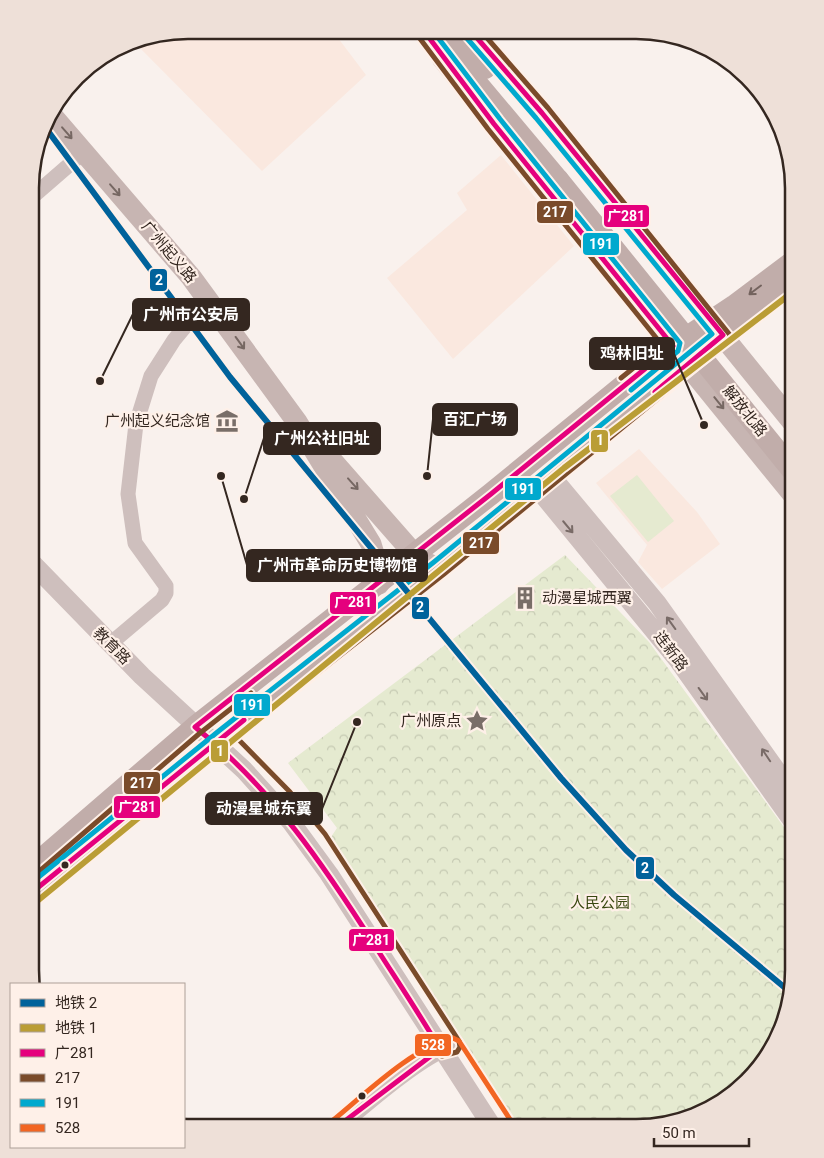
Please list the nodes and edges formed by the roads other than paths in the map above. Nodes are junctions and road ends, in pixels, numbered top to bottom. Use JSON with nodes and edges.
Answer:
{"nodes":[{"id":1,"x":430,"y":39,"type":"edge"},
{"id":2,"x":440,"y":39,"type":"edge"},
{"id":3,"x":462,"y":39,"type":"edge"},
{"id":4,"x":478,"y":39,"type":"edge"},
{"id":5,"x":56,"y":120,"type":"edge"},
{"id":6,"x":84,"y":152,"type":"junction"},
{"id":7,"x":564,"y":175,"type":"junction"},
{"id":8,"x":39,"y":191,"type":"edge"},
{"id":9,"x":785,"y":269,"type":"edge"},
{"id":10,"x":785,"y":288,"type":"edge"},
{"id":11,"x":208,"y":299,"type":"junction"},
{"id":12,"x":705,"y":343,"type":"junction"},
{"id":13,"x":673,"y":346,"type":"junction"},
{"id":14,"x":785,"y":416,"type":"edge"},
{"id":15,"x":297,"y":422,"type":"junction"},
{"id":16,"x":785,"y":438,"type":"edge"},
{"id":17,"x":785,"y":459,"type":"edge"},
{"id":18,"x":785,"y":481,"type":"edge"},
{"id":19,"x":545,"y":483,"type":"junction"},
{"id":20,"x":415,"y":555,"type":"junction"},
{"id":21,"x":439,"y":568,"type":"junction"},
{"id":22,"x":39,"y":570,"type":"edge"},
{"id":23,"x":379,"y":584,"type":"junction"},
{"id":24,"x":110,"y":644,"type":"junction"},
{"id":25,"x":195,"y":728,"type":"junction"},
{"id":26,"x":221,"y":739,"type":"junction"},
{"id":27,"x":785,"y":782,"type":"edge"},
{"id":28,"x":785,"y":810,"type":"edge"},
{"id":29,"x":39,"y":861,"type":"edge"},
{"id":30,"x":39,"y":887,"type":"edge"},
{"id":31,"x":446,"y":1050,"type":"junction"},
{"id":32,"x":348,"y":1119,"type":"edge"},
{"id":33,"x":360,"y":1119,"type":"edge"},
{"id":34,"x":488,"y":1119,"type":"edge"},
{"id":35,"x":500,"y":1119,"type":"edge"}],
"edges":[{"from":1,"to":13,"type":"main road"},
{"from":2,"to":7,"type":"main road"},
{"from":3,"to":7,"type":"main road"},
{"from":4,"to":12,"type":"main road"},
{"from":5,"to":6,"type":"main road","name":"广州起义路","one_way":true},
{"from":6,"to":8,"type":"street"},
{"from":6,"to":11,"type":"main road","name":"广州起义路","one_way":true},
{"from":7,"to":12,"type":"main road"},
{"from":9,"to":12,"type":"main road","one_way":true},
{"from":10,"to":12,"type":"main road"},
{"from":11,"to":15,"type":"main road","name":"广州起义路","one_way":true},
{"from":11,"to":24,"type":"street"},
{"from":12,"to":13,"type":"main road"},
{"from":12,"to":13,"type":"main road"},
{"from":12,"to":14,"type":"main road"},
{"from":12,"to":16,"type":"main road","name":"解放北路"},
{"from":12,"to":17,"type":"main road","name":"解放北路","bridge":true},
{"from":12,"to":18,"type":"main road","one_way":true},
{"from":12,"to":19,"type":"main road"},
{"from":13,"to":20,"type":"main road"},
{"from":15,"to":20,"type":"main road","name":"广州起义路","one_way":true},
{"from":15,"to":23,"type":"main road","name":"广州起义路"},
{"from":19,"to":21,"type":"main road"},
{"from":27,"to":19,"type":"street","name":"连新路","one_way":true},
{"from":19,"to":28,"type":"street","name":"连新路","one_way":true},
{"from":20,"to":21,"type":"main road","name":"广州起义路"},
{"from":20,"to":23,"type":"main road"},
{"from":21,"to":26,"type":"main road"},
{"from":22,"to":24,"type":"street","name":"教育路"},
{"from":23,"to":25,"type":"main road"},
{"from":24,"to":25,"type":"street","name":"教育路"},
{"from":25,"to":26,"type":"street","name":"教育路"},
{"from":25,"to":29,"type":"main road"},
{"from":26,"to":30,"type":"main road"},
{"from":26,"to":31,"type":"street","name":"教育路"},
{"from":31,"to":32,"type":"street"},
{"from":31,"to":33,"type":"street"},
{"from":31,"to":34,"type":"street"},
{"from":31,"to":35,"type":"street"}]}
